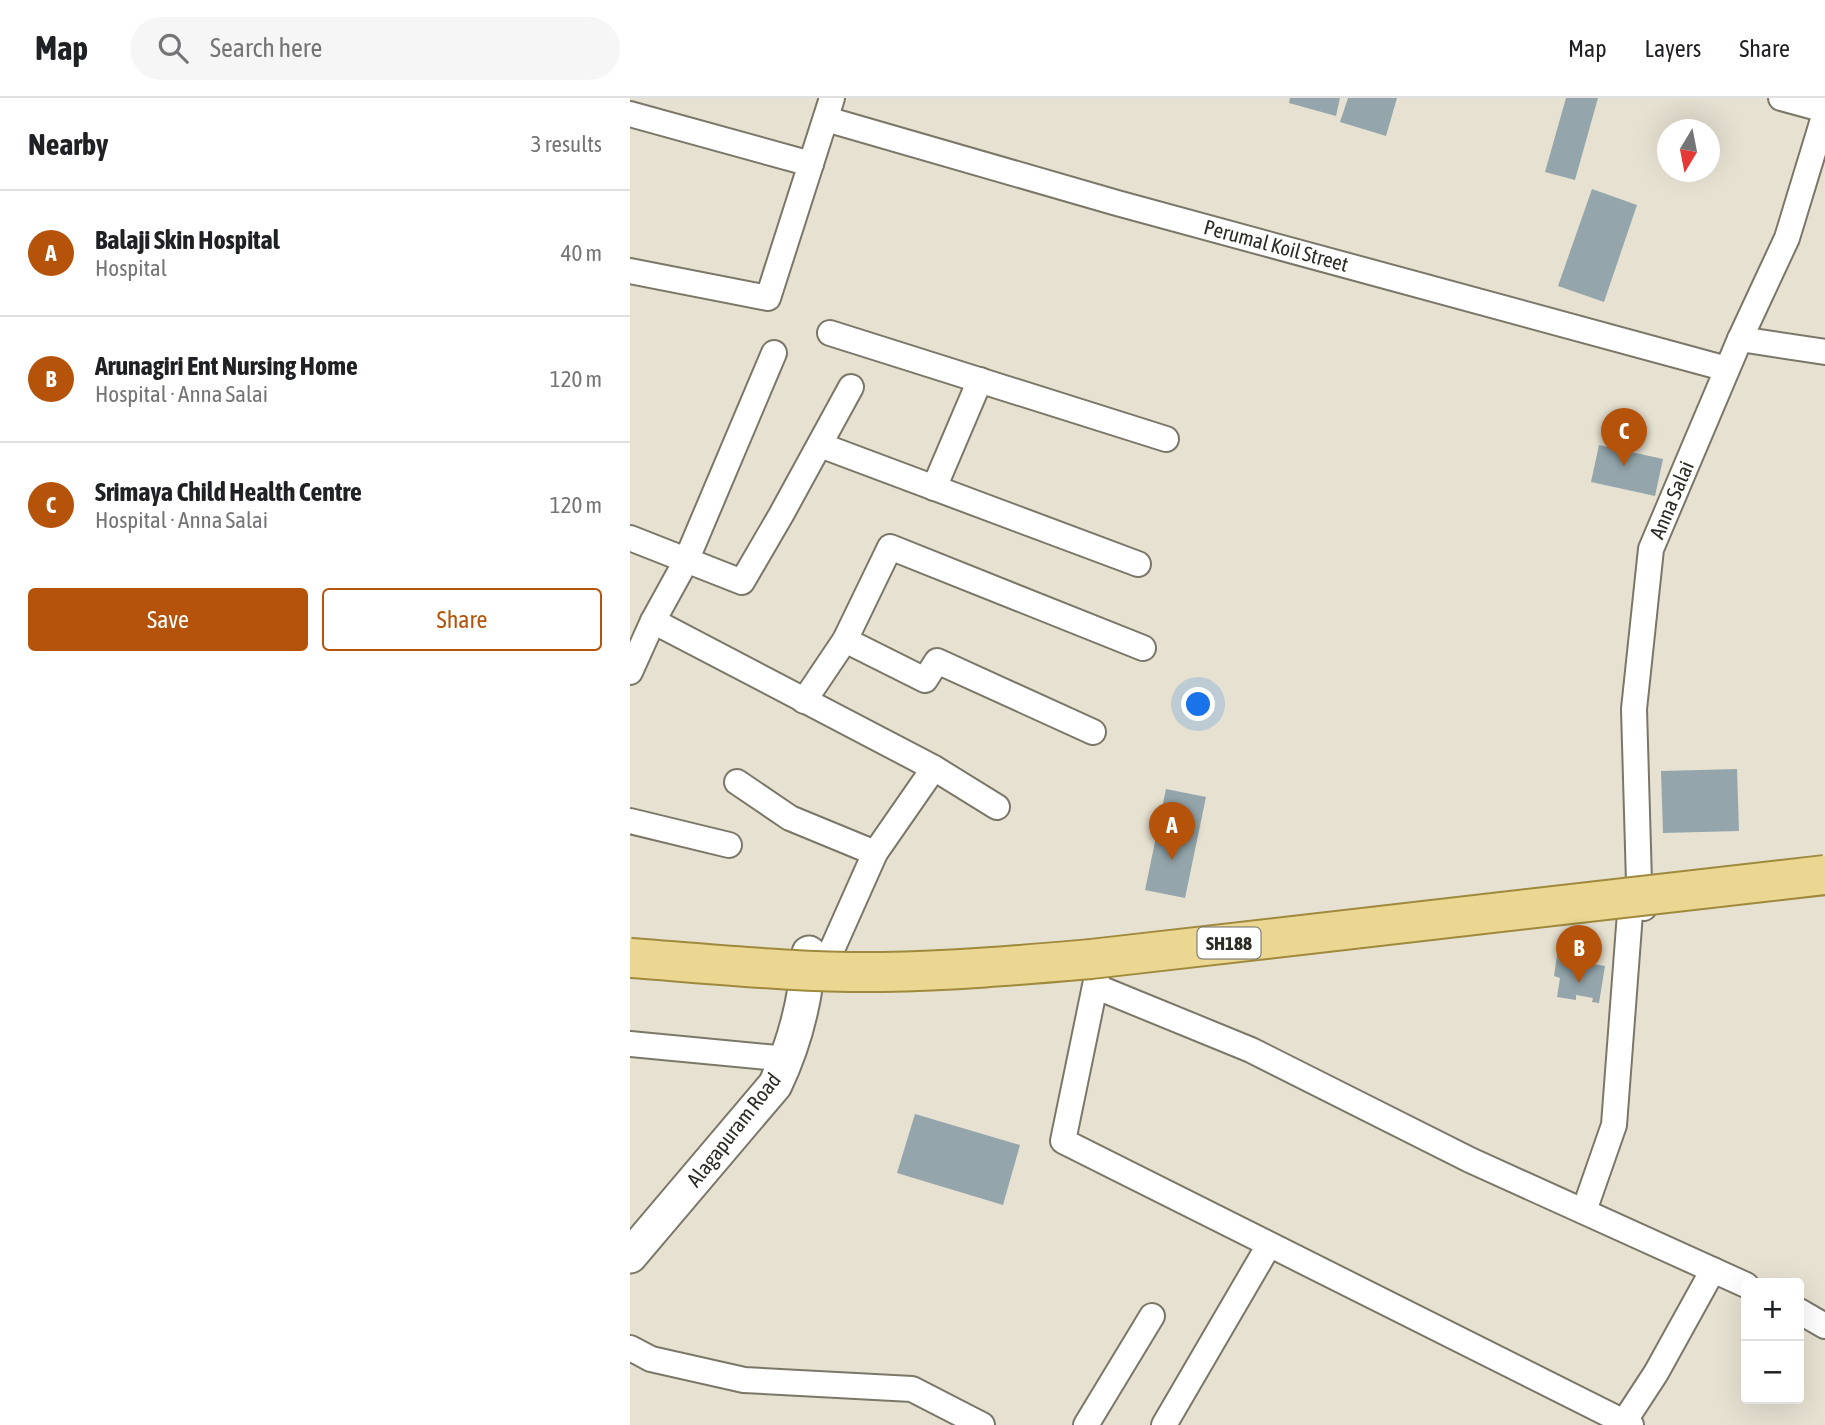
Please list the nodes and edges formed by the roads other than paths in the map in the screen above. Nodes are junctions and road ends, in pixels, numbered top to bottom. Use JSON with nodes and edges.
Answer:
{"nodes":[{"id":1,"x":1781,"y":98,"type":"edge"},
{"id":2,"x":829,"y":108,"type":"edge"},
{"id":3,"x":1825,"y":111,"type":"edge"},
{"id":4,"x":630,"y":114,"type":"edge"},
{"id":5,"x":811,"y":164,"type":"junction"},
{"id":6,"x":630,"y":271,"type":"edge"},
{"id":7,"x":830,"y":333,"type":"dead end"},
{"id":8,"x":1740,"y":339,"type":"junction"},
{"id":9,"x":1825,"y":352,"type":"edge"},
{"id":10,"x":774,"y":353,"type":"dead end"},
{"id":11,"x":1727,"y":369,"type":"junction"},
{"id":12,"x":980,"y":380,"type":"junction"},
{"id":13,"x":851,"y":387,"type":"dead end"},
{"id":14,"x":1166,"y":439,"type":"dead end"},
{"id":15,"x":820,"y":445,"type":"junction"},
{"id":16,"x":934,"y":488,"type":"junction"},
{"id":17,"x":630,"y":537,"type":"edge"},
{"id":18,"x":686,"y":561,"type":"junction"},
{"id":19,"x":1138,"y":564,"type":"dead end"},
{"id":20,"x":653,"y":621,"type":"junction"},
{"id":21,"x":845,"y":640,"type":"junction"},
{"id":22,"x":1143,"y":648,"type":"dead end"},
{"id":23,"x":630,"y":672,"type":"edge"},
{"id":24,"x":804,"y":701,"type":"junction"},
{"id":25,"x":1093,"y":732,"type":"dead end"},
{"id":26,"x":934,"y":768,"type":"junction"},
{"id":27,"x":737,"y":782,"type":"dead end"},
{"id":28,"x":997,"y":807,"type":"dead end"},
{"id":29,"x":630,"y":821,"type":"edge"},
{"id":30,"x":729,"y":845,"type":"dead end"},
{"id":31,"x":875,"y":853,"type":"junction"},
{"id":32,"x":1825,"y":875,"type":"edge"},
{"id":33,"x":820,"y":953,"type":"joint"},
{"id":34,"x":630,"y":958,"type":"edge"},
{"id":35,"x":630,"y":1044,"type":"edge"},
{"id":36,"x":788,"y":1059,"type":"junction"},
{"id":37,"x":1584,"y":1211,"type":"junction"},
{"id":38,"x":1269,"y":1245,"type":"junction"},
{"id":39,"x":630,"y":1256,"type":"edge"},
{"id":40,"x":1713,"y":1270,"type":"junction"},
{"id":41,"x":1741,"y":1283,"type":"edge"},
{"id":42,"x":1804,"y":1314,"type":"edge"},
{"id":43,"x":1152,"y":1316,"type":"dead end"},
{"id":44,"x":1825,"y":1326,"type":"edge"},
{"id":45,"x":630,"y":1348,"type":"edge"},
{"id":46,"x":1626,"y":1424,"type":"edge"},
{"id":47,"x":982,"y":1425,"type":"edge"},
{"id":48,"x":1086,"y":1425,"type":"edge"},
{"id":49,"x":1164,"y":1425,"type":"edge"}],
"edges":[{"from":1,"to":3,"type":"street"},
{"from":2,"to":5,"type":"street"},
{"from":2,"to":11,"type":"street","name":"Perumal Koil Street"},
{"from":3,"to":8,"type":"street","name":"Anna Salai"},
{"from":4,"to":5,"type":"street"},
{"from":5,"to":6,"type":"street"},
{"from":7,"to":12,"type":"street"},
{"from":8,"to":9,"type":"street"},
{"from":8,"to":11,"type":"street","name":"Anna Salai"},
{"from":10,"to":18,"type":"street"},
{"from":11,"to":37,"type":"street","name":"Anna Salai"},
{"from":12,"to":14,"type":"street"},
{"from":12,"to":16,"type":"street"},
{"from":13,"to":15,"type":"street"},
{"from":15,"to":16,"type":"street"},
{"from":15,"to":18,"type":"street"},
{"from":16,"to":19,"type":"street"},
{"from":17,"to":18,"type":"street"},
{"from":18,"to":20,"type":"street"},
{"from":20,"to":23,"type":"street"},
{"from":20,"to":24,"type":"street"},
{"from":21,"to":22,"type":"street"},
{"from":21,"to":24,"type":"street"},
{"from":21,"to":25,"type":"street"},
{"from":24,"to":26,"type":"street"},
{"from":26,"to":28,"type":"street"},
{"from":26,"to":31,"type":"street"},
{"from":27,"to":31,"type":"street"},
{"from":29,"to":30,"type":"street"},
{"from":31,"to":33,"type":"street"},
{"from":32,"to":34,"type":"main road","number":"SH188","bridge":true},
{"from":33,"to":36,"type":"main road","name":"Alagapuram Road"},
{"from":35,"to":36,"type":"street"},
{"from":36,"to":39,"type":"main road","name":"Alagapuram Road"},
{"from":37,"to":38,"type":"street"},
{"from":37,"to":40,"type":"street"},
{"from":38,"to":46,"type":"street"},
{"from":38,"to":49,"type":"street"},
{"from":40,"to":41,"type":"street"},
{"from":40,"to":46,"type":"street"},
{"from":42,"to":44,"type":"street"},
{"from":43,"to":48,"type":"street"},
{"from":45,"to":47,"type":"street"}]}
